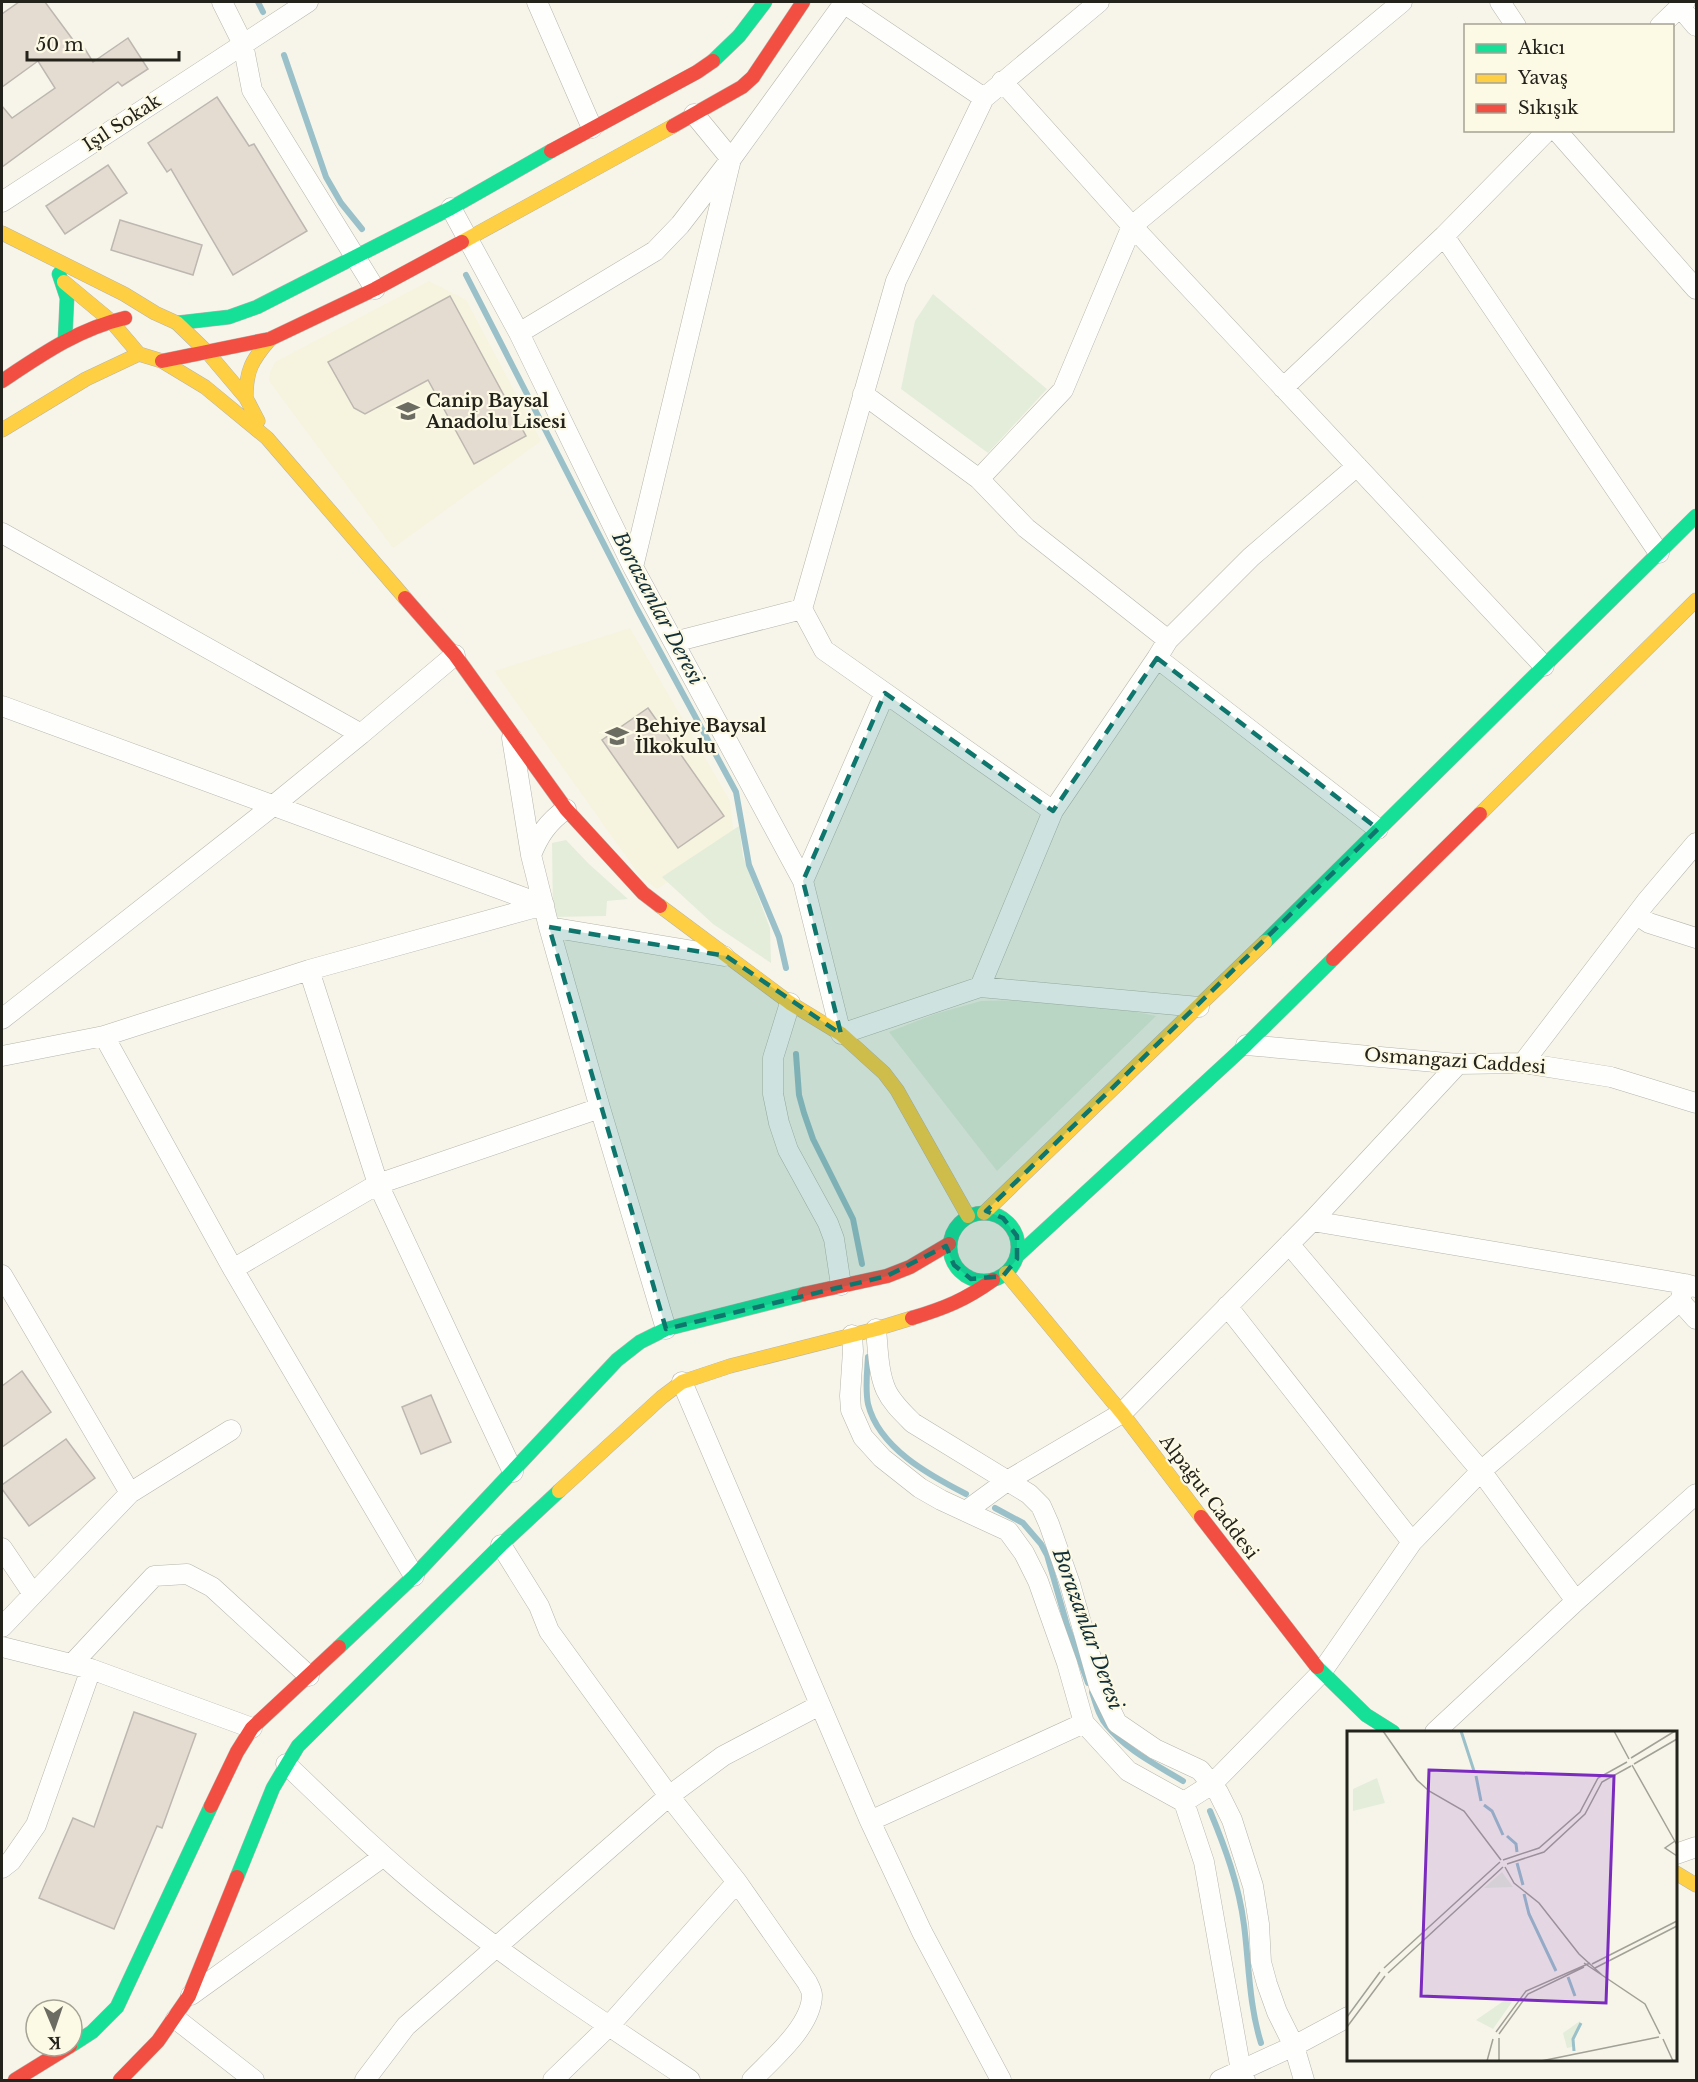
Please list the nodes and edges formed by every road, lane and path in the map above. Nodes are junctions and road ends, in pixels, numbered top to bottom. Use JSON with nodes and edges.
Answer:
{"nodes":[{"id":1,"x":222,"y":2,"type":"edge"},
{"id":2,"x":537,"y":2,"type":"edge"},
{"id":3,"x":765,"y":2,"type":"edge"},
{"id":4,"x":803,"y":2,"type":"edge"},
{"id":5,"x":843,"y":2,"type":"edge"},
{"id":6,"x":1099,"y":2,"type":"edge"},
{"id":7,"x":1402,"y":2,"type":"edge"},
{"id":8,"x":1500,"y":2,"type":"edge"},
{"id":9,"x":304,"y":3,"type":"edge"},
{"id":10,"x":1682,"y":4,"type":"edge"},
{"id":11,"x":1515,"y":24,"type":"edge"},
{"id":12,"x":1662,"y":24,"type":"edge"},
{"id":13,"x":1696,"y":26,"type":"edge"},
{"id":14,"x":243,"y":44,"type":"junction"},
{"id":15,"x":1002,"y":81,"type":"junction"},
{"id":16,"x":984,"y":98,"type":"junction"},
{"id":17,"x":694,"y":114,"type":"junction"},
{"id":18,"x":592,"y":129,"type":"junction"},
{"id":19,"x":1546,"y":132,"type":"edge"},
{"id":20,"x":1558,"y":132,"type":"edge"},
{"id":21,"x":731,"y":159,"type":"junction"},
{"id":22,"x":2,"y":202,"type":"edge"},
{"id":23,"x":451,"y":208,"type":"junction"},
{"id":24,"x":1132,"y":226,"type":"junction"},
{"id":25,"x":2,"y":233,"type":"edge"},
{"id":26,"x":1444,"y":236,"type":"junction"},
{"id":27,"x":468,"y":240,"type":"junction"},
{"id":28,"x":50,"y":257,"type":"junction"},
{"id":29,"x":354,"y":258,"type":"junction"},
{"id":30,"x":64,"y":282,"type":"junction"},
{"id":31,"x":375,"y":289,"type":"junction"},
{"id":32,"x":1696,"y":289,"type":"edge"},
{"id":33,"x":155,"y":313,"type":"junction"},
{"id":34,"x":111,"y":321,"type":"junction"},
{"id":35,"x":177,"y":323,"type":"junction"},
{"id":36,"x":519,"y":333,"type":"junction"},
{"id":37,"x":270,"y":339,"type":"junction"},
{"id":38,"x":65,"y":340,"type":"junction"},
{"id":39,"x":208,"y":353,"type":"junction"},
{"id":40,"x":139,"y":354,"type":"junction"},
{"id":41,"x":162,"y":361,"type":"junction"},
{"id":42,"x":2,"y":381,"type":"edge"},
{"id":43,"x":1283,"y":388,"type":"junction"},
{"id":44,"x":863,"y":394,"type":"junction"},
{"id":45,"x":246,"y":398,"type":"junction"},
{"id":46,"x":2,"y":430,"type":"edge"},
{"id":47,"x":267,"y":438,"type":"junction"},
{"id":48,"x":1357,"y":466,"type":"junction"},
{"id":49,"x":979,"y":479,"type":"junction"},
{"id":50,"x":1696,"y":516,"type":"edge"},
{"id":51,"x":2,"y":533,"type":"edge"},
{"id":52,"x":1659,"y":553,"type":"junction"},
{"id":53,"x":633,"y":567,"type":"junction"},
{"id":54,"x":1696,"y":600,"type":"edge"},
{"id":55,"x":802,"y":609,"type":"junction"},
{"id":56,"x":1168,"y":640,"type":"junction"},
{"id":57,"x":674,"y":642,"type":"junction"},
{"id":58,"x":455,"y":655,"type":"junction"},
{"id":59,"x":1157,"y":658,"type":"junction"},
{"id":60,"x":1544,"y":666,"type":"junction"},
{"id":61,"x":885,"y":693,"type":"junction"},
{"id":62,"x":2,"y":706,"type":"edge"},
{"id":63,"x":361,"y":734,"type":"junction"},
{"id":64,"x":511,"y":735,"type":"junction"},
{"id":65,"x":274,"y":805,"type":"junction"},
{"id":66,"x":566,"y":809,"type":"junction"},
{"id":67,"x":1053,"y":811,"type":"junction"},
{"id":68,"x":1378,"y":829,"type":"junction"},
{"id":69,"x":1696,"y":843,"type":"edge"},
{"id":70,"x":531,"y":855,"type":"junction"},
{"id":71,"x":803,"y":881,"type":"junction"},
{"id":72,"x":544,"y":905,"type":"junction"},
{"id":73,"x":1636,"y":915,"type":"junction"},
{"id":74,"x":549,"y":927,"type":"junction"},
{"id":75,"x":1696,"y":938,"type":"edge"},
{"id":76,"x":726,"y":956,"type":"junction"},
{"id":77,"x":309,"y":970,"type":"junction"},
{"id":78,"x":980,"y":987,"type":"junction"},
{"id":79,"x":790,"y":1003,"type":"junction"},
{"id":80,"x":1199,"y":1007,"type":"junction"},
{"id":81,"x":2,"y":1019,"type":"edge"},
{"id":82,"x":841,"y":1034,"type":"junction"},
{"id":83,"x":104,"y":1036,"type":"junction"},
{"id":84,"x":1246,"y":1045,"type":"junction"},
{"id":85,"x":2,"y":1056,"type":"edge"},
{"id":86,"x":1523,"y":1063,"type":"junction"},
{"id":87,"x":1458,"y":1064,"type":"junction"},
{"id":88,"x":1696,"y":1103,"type":"edge"},
{"id":89,"x":600,"y":1108,"type":"junction"},
{"id":90,"x":378,"y":1184,"type":"junction"},
{"id":91,"x":984,"y":1213,"type":"junction"},
{"id":92,"x":968,"y":1216,"type":"junction"},
{"id":93,"x":1312,"y":1221,"type":"junction"},
{"id":94,"x":949,"y":1244,"type":"junction"},
{"id":95,"x":1289,"y":1244,"type":"junction"},
{"id":96,"x":1017,"y":1256,"type":"junction"},
{"id":97,"x":232,"y":1269,"type":"junction"},
{"id":98,"x":2,"y":1275,"type":"edge"},
{"id":99,"x":999,"y":1277,"type":"junction"},
{"id":100,"x":841,"y":1285,"type":"junction"},
{"id":101,"x":1688,"y":1291,"type":"edge"},
{"id":102,"x":1227,"y":1306,"type":"junction"},
{"id":103,"x":1696,"y":1319,"type":"edge"},
{"id":104,"x":666,"y":1329,"type":"junction"},
{"id":105,"x":876,"y":1329,"type":"junction"},
{"id":106,"x":852,"y":1335,"type":"junction"},
{"id":107,"x":682,"y":1382,"type":"junction"},
{"id":108,"x":1122,"y":1413,"type":"junction"},
{"id":109,"x":231,"y":1430,"type":"dead end"},
{"id":110,"x":1481,"y":1471,"type":"junction"},
{"id":111,"x":513,"y":1472,"type":"junction"},
{"id":112,"x":1007,"y":1481,"type":"junction"},
{"id":113,"x":130,"y":1493,"type":"junction"},
{"id":114,"x":1696,"y":1494,"type":"edge"},
{"id":115,"x":966,"y":1511,"type":"junction"},
{"id":116,"x":1412,"y":1542,"type":"junction"},
{"id":117,"x":501,"y":1545,"type":"junction"},
{"id":118,"x":2,"y":1548,"type":"edge"},
{"id":119,"x":414,"y":1575,"type":"junction"},
{"id":120,"x":33,"y":1594,"type":"junction"},
{"id":121,"x":1576,"y":1601,"type":"junction"},
{"id":122,"x":2,"y":1627,"type":"edge"},
{"id":123,"x":2,"y":1647,"type":"edge"},
{"id":124,"x":81,"y":1666,"type":"junction"},
{"id":125,"x":1321,"y":1673,"type":"junction"},
{"id":126,"x":309,"y":1676,"type":"junction"},
{"id":127,"x":820,"y":1705,"type":"junction"},
{"id":128,"x":1084,"y":1724,"type":"junction"},
{"id":129,"x":252,"y":1728,"type":"junction"},
{"id":130,"x":1392,"y":1731,"type":"edge"},
{"id":131,"x":1436,"y":1731,"type":"edge"},
{"id":132,"x":286,"y":1764,"type":"junction"},
{"id":133,"x":1212,"y":1784,"type":"junction"},
{"id":134,"x":669,"y":1796,"type":"junction"},
{"id":135,"x":1184,"y":1802,"type":"junction"},
{"id":136,"x":870,"y":1821,"type":"junction"},
{"id":137,"x":1696,"y":1847,"type":"edge"},
{"id":138,"x":1677,"y":1854,"type":"edge"},
{"id":139,"x":384,"y":1856,"type":"junction"},
{"id":140,"x":2,"y":1868,"type":"edge"},
{"id":141,"x":1677,"y":1874,"type":"edge"},
{"id":142,"x":737,"y":1882,"type":"junction"},
{"id":143,"x":1696,"y":1885,"type":"edge"},
{"id":144,"x":496,"y":1947,"type":"junction"},
{"id":145,"x":189,"y":1996,"type":"junction"},
{"id":146,"x":1347,"y":2018,"type":"edge"},
{"id":147,"x":176,"y":2019,"type":"junction"},
{"id":148,"x":609,"y":2026,"type":"junction"},
{"id":149,"x":84,"y":2037,"type":"edge"},
{"id":150,"x":1294,"y":2046,"type":"junction"},
{"id":151,"x":50,"y":2058,"type":"edge"},
{"id":152,"x":1243,"y":2076,"type":"edge"},
{"id":153,"x":15,"y":2080,"type":"edge"},
{"id":154,"x":120,"y":2080,"type":"edge"},
{"id":155,"x":254,"y":2080,"type":"edge"},
{"id":156,"x":365,"y":2080,"type":"edge"},
{"id":157,"x":553,"y":2080,"type":"edge"},
{"id":158,"x":690,"y":2080,"type":"edge"},
{"id":159,"x":752,"y":2080,"type":"edge"},
{"id":160,"x":1001,"y":2080,"type":"edge"},
{"id":161,"x":1220,"y":2080,"type":"edge"},
{"id":162,"x":1304,"y":2080,"type":"edge"}],
"edges":[{"from":1,"to":14,"type":"street"},
{"from":2,"to":18,"type":"street"},
{"from":3,"to":18,"type":"main road"},
{"from":4,"to":17,"type":"main road"},
{"from":5,"to":16,"type":"street"},
{"from":5,"to":21,"type":"street"},
{"from":6,"to":15,"type":"street"},
{"from":7,"to":24,"type":"street"},
{"from":8,"to":11,"type":"street"},
{"from":9,"to":14,"type":"street","name":"Işıl Sokak"},
{"from":10,"to":12,"type":"street"},
{"from":10,"to":13,"type":"street"},
{"from":14,"to":22,"type":"street","name":"Işıl Sokak"},
{"from":14,"to":29,"type":"street"},
{"from":15,"to":16,"type":"street"},
{"from":15,"to":24,"type":"street"},
{"from":16,"to":44,"type":"street"},
{"from":17,"to":21,"type":"street"},
{"from":17,"to":27,"type":"main road"},
{"from":18,"to":23,"type":"main road"},
{"from":19,"to":26,"type":"street"},
{"from":20,"to":32,"type":"street"},
{"from":21,"to":36,"type":"street"},
{"from":21,"to":53,"type":"street"},
{"from":23,"to":27,"type":"street"},
{"from":23,"to":29,"type":"main road"},
{"from":24,"to":43,"type":"street"},
{"from":24,"to":49,"type":"street"},
{"from":25,"to":28,"type":"main road"},
{"from":26,"to":43,"type":"street"},
{"from":26,"to":52,"type":"street"},
{"from":27,"to":31,"type":"main road"},
{"from":27,"to":36,"type":"street"},
{"from":28,"to":30,"type":"main road"},
{"from":28,"to":33,"type":"main road"},
{"from":29,"to":31,"type":"street"},
{"from":29,"to":35,"type":"main road"},
{"from":30,"to":34,"type":"main road"},
{"from":30,"to":38,"type":"main road"},
{"from":31,"to":37,"type":"main road"},
{"from":33,"to":34,"type":"main road"},
{"from":33,"to":35,"type":"main road"},
{"from":34,"to":38,"type":"main road"},
{"from":34,"to":40,"type":"main road"},
{"from":35,"to":39,"type":"main road"},
{"from":36,"to":53,"type":"street"},
{"from":37,"to":39,"type":"main road"},
{"from":37,"to":45,"type":"main road"},
{"from":38,"to":42,"type":"main road"},
{"from":39,"to":41,"type":"main road"},
{"from":39,"to":45,"type":"main road"},
{"from":40,"to":41,"type":"main road"},
{"from":40,"to":46,"type":"main road"},
{"from":41,"to":47,"type":"main road"},
{"from":43,"to":48,"type":"street"},
{"from":44,"to":49,"type":"street"},
{"from":44,"to":55,"type":"street"},
{"from":45,"to":47,"type":"main road"},
{"from":47,"to":58,"type":"main road"},
{"from":48,"to":56,"type":"street"},
{"from":48,"to":60,"type":"street"},
{"from":49,"to":56,"type":"street"},
{"from":50,"to":52,"type":"main road"},
{"from":51,"to":63,"type":"street"},
{"from":52,"to":60,"type":"main road"},
{"from":53,"to":57,"type":"street"},
{"from":54,"to":84,"type":"main road"},
{"from":55,"to":57,"type":"street"},
{"from":55,"to":61,"type":"street"},
{"from":56,"to":59,"type":"street"},
{"from":57,"to":71,"type":"street"},
{"from":58,"to":63,"type":"street"},
{"from":58,"to":64,"type":"main road"},
{"from":59,"to":67,"type":"street"},
{"from":59,"to":68,"type":"street"},
{"from":60,"to":68,"type":"main road"},
{"from":61,"to":67,"type":"street"},
{"from":61,"to":71,"type":"street"},
{"from":62,"to":65,"type":"street"},
{"from":63,"to":65,"type":"street"},
{"from":64,"to":66,"type":"main road"},
{"from":64,"to":70,"type":"street"},
{"from":65,"to":72,"type":"street"},
{"from":65,"to":81,"type":"street"},
{"from":66,"to":70,"type":"street"},
{"from":66,"to":76,"type":"main road"},
{"from":67,"to":78,"type":"street"},
{"from":68,"to":80,"type":"main road"},
{"from":69,"to":73,"type":"street"},
{"from":70,"to":72,"type":"street"},
{"from":71,"to":82,"type":"street"},
{"from":72,"to":74,"type":"street"},
{"from":72,"to":77,"type":"street"},
{"from":73,"to":75,"type":"street"},
{"from":73,"to":86,"type":"street"},
{"from":74,"to":76,"type":"street"},
{"from":74,"to":89,"type":"street"},
{"from":76,"to":79,"type":"main road"},
{"from":77,"to":83,"type":"street"},
{"from":77,"to":90,"type":"street"},
{"from":78,"to":80,"type":"street"},
{"from":78,"to":82,"type":"street"},
{"from":79,"to":82,"type":"main road"},
{"from":79,"to":100,"type":"street"},
{"from":80,"to":91,"type":"main road"},
{"from":82,"to":92,"type":"main road"},
{"from":83,"to":85,"type":"street"},
{"from":83,"to":97,"type":"street"},
{"from":84,"to":87,"type":"street","name":"Osmangazi Caddesi"},
{"from":84,"to":96,"type":"main road"},
{"from":86,"to":87,"type":"street","name":"Osmangazi Caddesi"},
{"from":86,"to":88,"type":"street","name":"Osmangazi Caddesi"},
{"from":87,"to":93,"type":"street"},
{"from":89,"to":90,"type":"street"},
{"from":89,"to":104,"type":"street"},
{"from":90,"to":97,"type":"street"},
{"from":90,"to":111,"type":"street"},
{"from":91,"to":92,"type":"main road"},
{"from":91,"to":96,"type":"main road"},
{"from":92,"to":94,"type":"main road"},
{"from":93,"to":95,"type":"street"},
{"from":93,"to":101,"type":"street"},
{"from":94,"to":99,"type":"main road"},
{"from":94,"to":100,"type":"main road"},
{"from":95,"to":102,"type":"street"},
{"from":95,"to":110,"type":"street"},
{"from":96,"to":99,"type":"main road"},
{"from":97,"to":119,"type":"street"},
{"from":98,"to":113,"type":"street"},
{"from":99,"to":105,"type":"main road"},
{"from":99,"to":108,"type":"main road","name":"Alpağut Caddesi"},
{"from":100,"to":104,"type":"main road"},
{"from":101,"to":103,"type":"street"},
{"from":101,"to":110,"type":"street"},
{"from":102,"to":108,"type":"street"},
{"from":102,"to":116,"type":"street"},
{"from":104,"to":111,"type":"main road"},
{"from":105,"to":106,"type":"main road"},
{"from":105,"to":112,"type":"street"},
{"from":106,"to":107,"type":"main road"},
{"from":106,"to":115,"type":"street"},
{"from":107,"to":117,"type":"main road"},
{"from":107,"to":127,"type":"street"},
{"from":108,"to":112,"type":"street"},
{"from":108,"to":125,"type":"main road","name":"Alpağut Caddesi"},
{"from":109,"to":113,"type":"street"},
{"from":110,"to":116,"type":"street"},
{"from":110,"to":121,"type":"street"},
{"from":111,"to":119,"type":"main road"},
{"from":112,"to":115,"type":"street"},
{"from":112,"to":133,"type":"street"},
{"from":113,"to":120,"type":"street"},
{"from":114,"to":121,"type":"street"},
{"from":115,"to":128,"type":"street"},
{"from":116,"to":125,"type":"street"},
{"from":117,"to":132,"type":"main road"},
{"from":117,"to":134,"type":"street"},
{"from":118,"to":120,"type":"street"},
{"from":119,"to":126,"type":"main road"},
{"from":120,"to":122,"type":"street"},
{"from":121,"to":131,"type":"street"},
{"from":123,"to":124,"type":"street"},
{"from":124,"to":126,"type":"street"},
{"from":124,"to":129,"type":"street"},
{"from":124,"to":140,"type":"street"},
{"from":125,"to":130,"type":"main road","name":"Alpağut Caddesi"},
{"from":125,"to":133,"type":"street"},
{"from":126,"to":129,"type":"main road"},
{"from":127,"to":134,"type":"street"},
{"from":127,"to":136,"type":"street"},
{"from":128,"to":135,"type":"street"},
{"from":128,"to":136,"type":"street"},
{"from":129,"to":149,"type":"main road"},
{"from":132,"to":139,"type":"street"},
{"from":132,"to":145,"type":"main road"},
{"from":133,"to":135,"type":"street"},
{"from":133,"to":150,"type":"street"},
{"from":134,"to":142,"type":"street"},
{"from":134,"to":144,"type":"street"},
{"from":135,"to":152,"type":"street"},
{"from":136,"to":160,"type":"street"},
{"from":137,"to":138,"type":"street"},
{"from":139,"to":144,"type":"street"},
{"from":139,"to":145,"type":"street"},
{"from":141,"to":143,"type":"main road"},
{"from":142,"to":148,"type":"street"},
{"from":142,"to":159,"type":"street"},
{"from":144,"to":148,"type":"street"},
{"from":144,"to":156,"type":"street"},
{"from":145,"to":147,"type":"main road"},
{"from":146,"to":150,"type":"street"},
{"from":147,"to":154,"type":"main road"},
{"from":147,"to":155,"type":"street"},
{"from":148,"to":157,"type":"street"},
{"from":148,"to":158,"type":"street"},
{"from":150,"to":152,"type":"street"},
{"from":150,"to":162,"type":"street"},
{"from":151,"to":153,"type":"main road"},
{"from":152,"to":161,"type":"street"}]}
